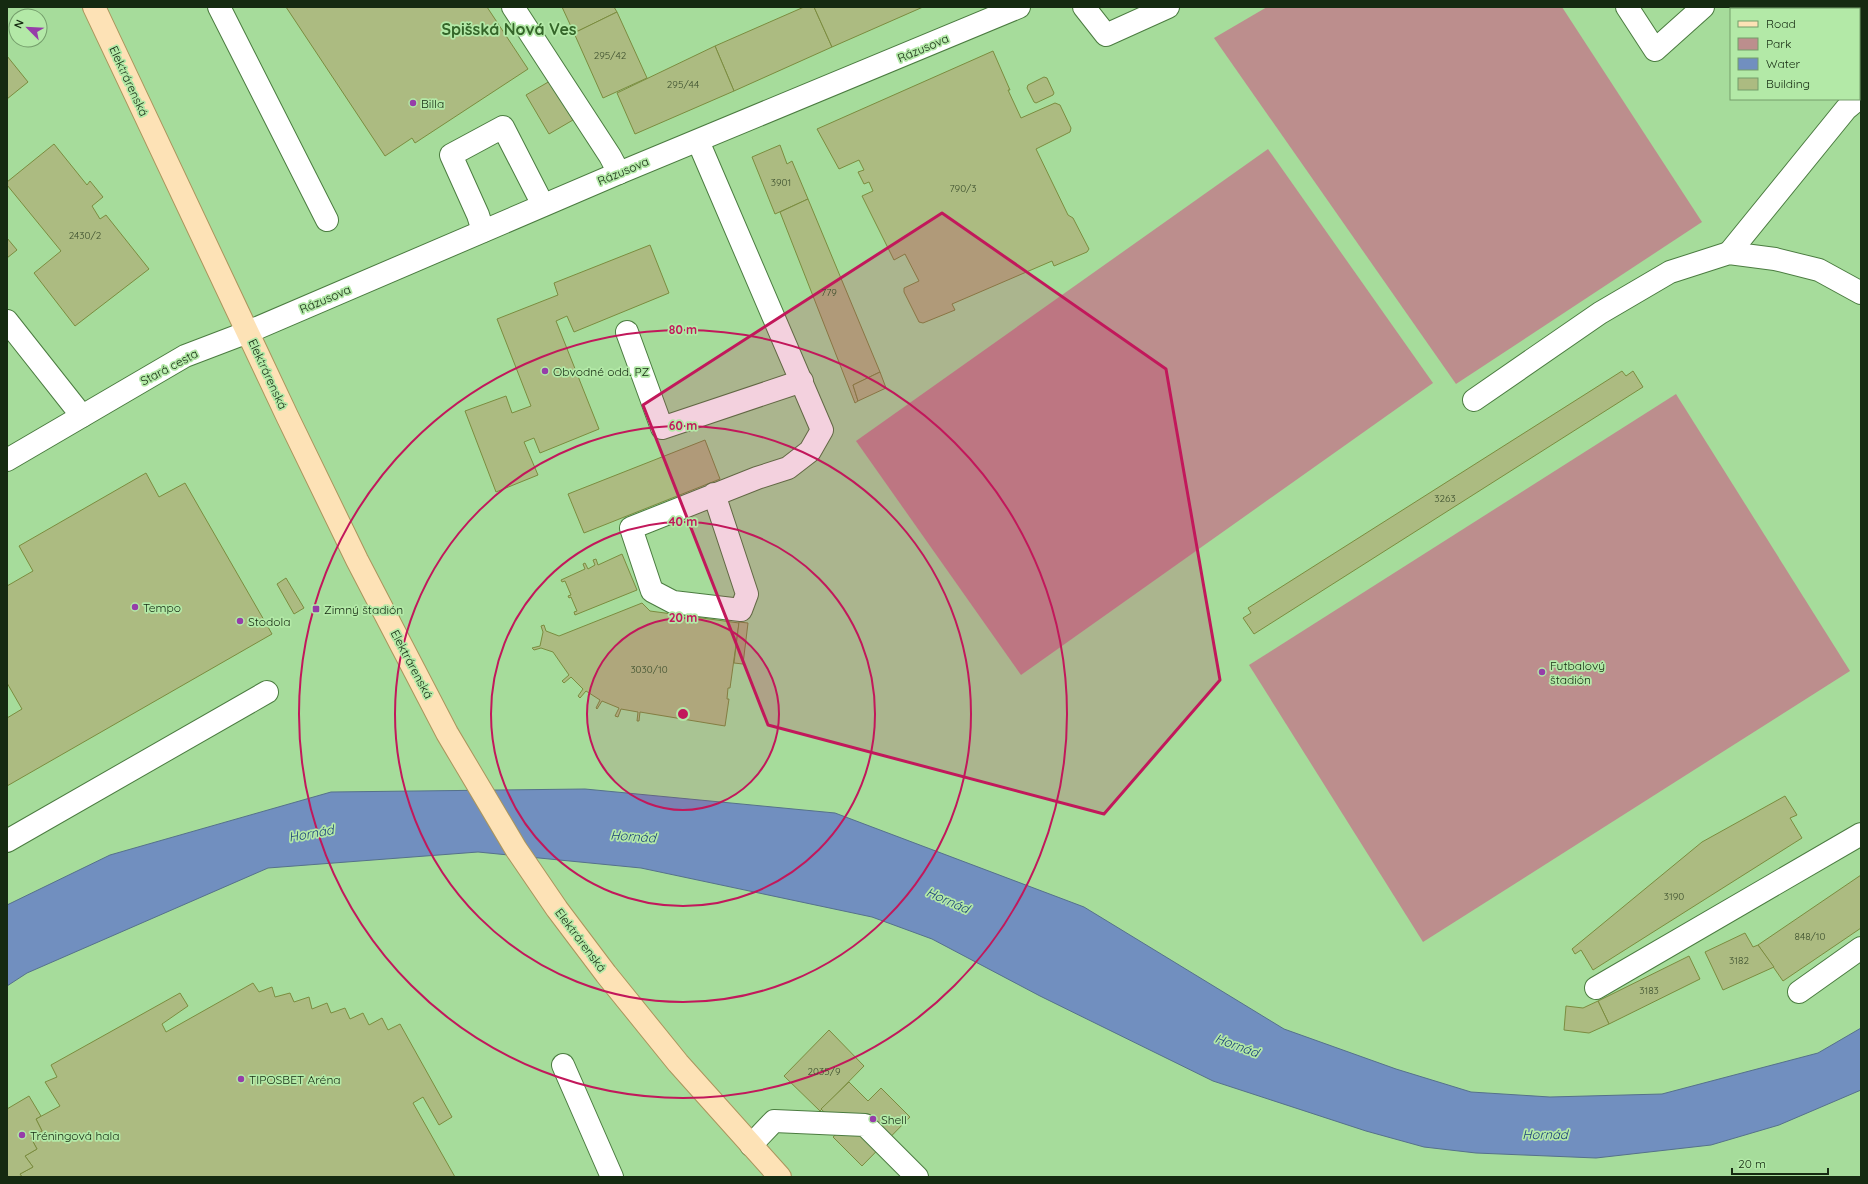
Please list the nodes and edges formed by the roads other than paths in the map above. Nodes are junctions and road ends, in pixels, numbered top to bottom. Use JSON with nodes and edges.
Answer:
{"nodes":[{"id":1,"x":94,"y":7,"type":"edge"},
{"id":2,"x":218,"y":7,"type":"edge"},
{"id":3,"x":513,"y":7,"type":"edge"},
{"id":4,"x":1084,"y":7,"type":"edge"},
{"id":5,"x":1168,"y":7,"type":"edge"},
{"id":6,"x":1627,"y":7,"type":"edge"},
{"id":7,"x":1704,"y":7,"type":"edge"},
{"id":8,"x":1005,"y":10,"type":"edge"},
{"id":9,"x":1857,"y":100,"type":"edge"},
{"id":10,"x":698,"y":141,"type":"junction"},
{"id":11,"x":619,"y":173,"type":"junction"},
{"id":12,"x":543,"y":205,"type":"junction"},
{"id":13,"x":328,"y":220,"type":"dead end"},
{"id":14,"x":483,"y":231,"type":"junction"},
{"id":15,"x":1729,"y":253,"type":"junction"},
{"id":16,"x":1861,"y":293,"type":"edge"},
{"id":17,"x":7,"y":321,"type":"edge"},
{"id":18,"x":248,"y":332,"type":"junction"},
{"id":19,"x":627,"y":332,"type":"dead end"},
{"id":20,"x":802,"y":382,"type":"junction"},
{"id":21,"x":1474,"y":400,"type":"dead end"},
{"id":22,"x":82,"y":416,"type":"junction"},
{"id":23,"x":7,"y":460,"type":"edge"},
{"id":24,"x":714,"y":494,"type":"junction"},
{"id":25,"x":267,"y":692,"type":"dead end"},
{"id":26,"x":1861,"y":834,"type":"edge"},
{"id":27,"x":7,"y":841,"type":"edge"},
{"id":28,"x":1861,"y":948,"type":"edge"},
{"id":29,"x":1596,"y":988,"type":"dead end"},
{"id":30,"x":1799,"y":992,"type":"dead end"},
{"id":31,"x":563,"y":1065,"type":"dead end"},
{"id":32,"x":751,"y":1145,"type":"junction"},
{"id":33,"x":775,"y":1176,"type":"edge"},
{"id":34,"x":612,"y":1177,"type":"edge"},
{"id":35,"x":917,"y":1177,"type":"edge"}],
"edges":[{"from":1,"to":18,"type":"main road","name":"Elektrárenská"},
{"from":2,"to":13,"type":"street"},
{"from":3,"to":11,"type":"street"},
{"from":4,"to":5,"type":"street"},
{"from":6,"to":7,"type":"street"},
{"from":8,"to":10,"type":"street","name":"Rázusova"},
{"from":9,"to":15,"type":"street"},
{"from":10,"to":11,"type":"street","name":"Rázusova"},
{"from":10,"to":20,"type":"street"},
{"from":11,"to":12,"type":"street","name":"Rázusova"},
{"from":12,"to":14,"type":"street","name":"Rázusova"},
{"from":12,"to":14,"type":"street"},
{"from":14,"to":18,"type":"street","name":"Rázusova"},
{"from":15,"to":16,"type":"street"},
{"from":15,"to":21,"type":"street"},
{"from":17,"to":22,"type":"street"},
{"from":18,"to":22,"type":"street","name":"Stará cesta"},
{"from":18,"to":32,"type":"main road","name":"Elektrárenská"},
{"from":19,"to":20,"type":"street"},
{"from":20,"to":24,"type":"street"},
{"from":22,"to":23,"type":"street"},
{"from":24,"to":24,"type":"street"},
{"from":25,"to":27,"type":"street"},
{"from":26,"to":29,"type":"street"},
{"from":28,"to":30,"type":"street"},
{"from":31,"to":34,"type":"street"},
{"from":32,"to":33,"type":"main road","name":"Elektrárenská"},
{"from":32,"to":35,"type":"street"}]}
